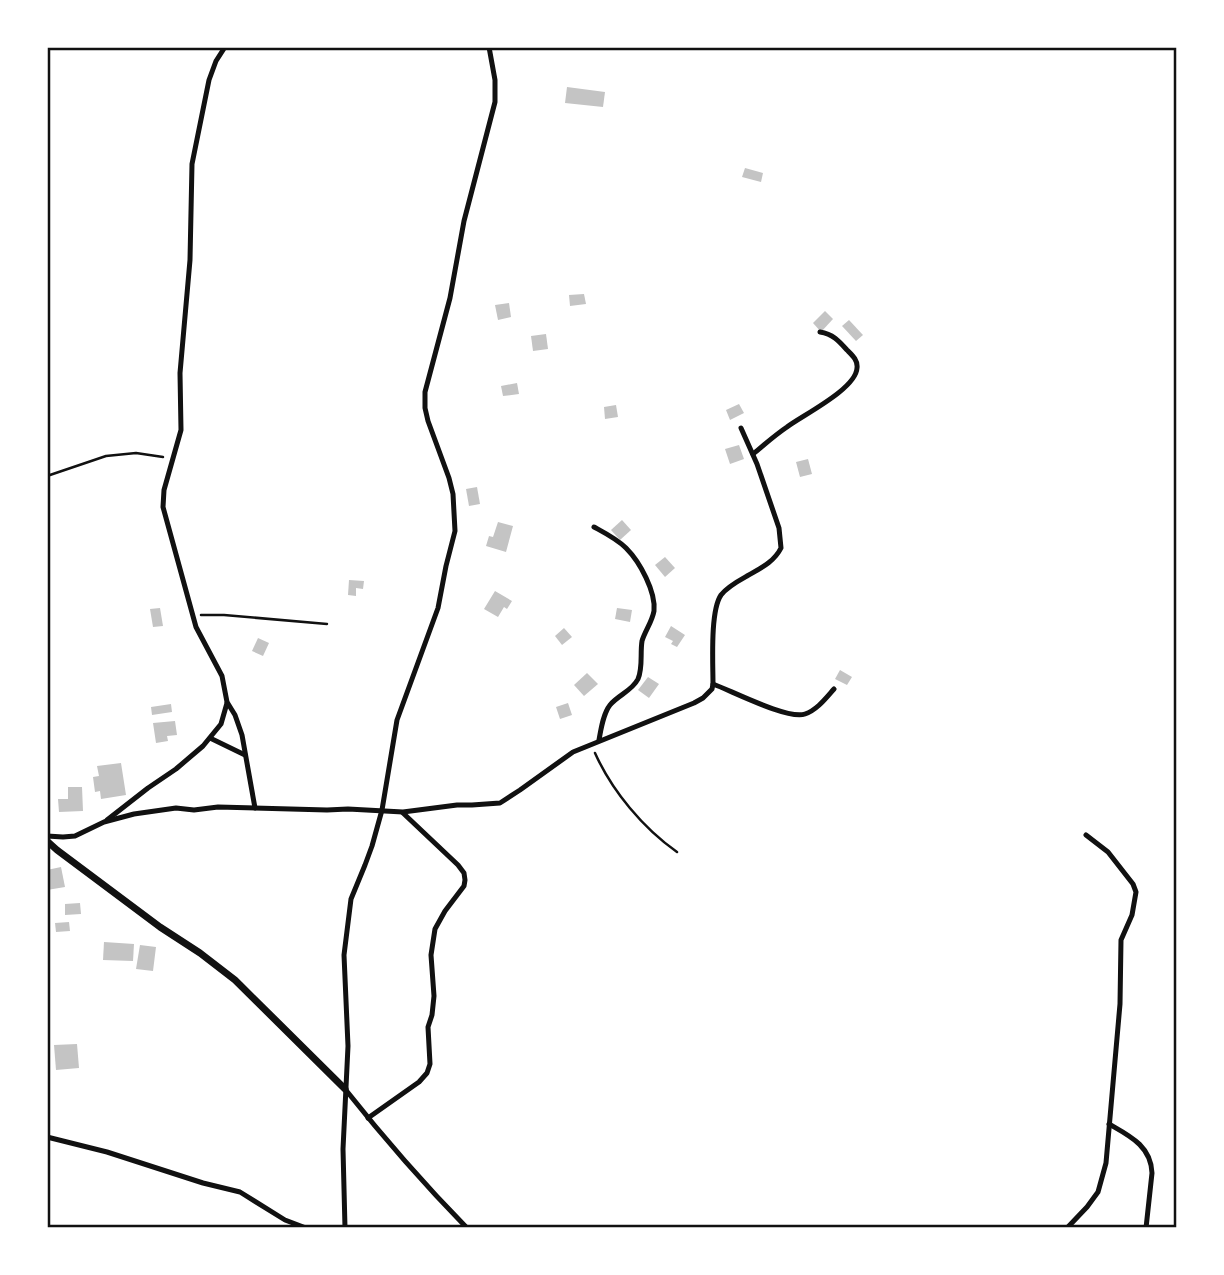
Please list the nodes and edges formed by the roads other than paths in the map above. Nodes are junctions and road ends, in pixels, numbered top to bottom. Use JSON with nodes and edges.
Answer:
{"nodes":[{"id":1,"x":225,"y":47,"type":"edge"},
{"id":2,"x":489,"y":47,"type":"edge"},
{"id":3,"x":820,"y":332,"type":"dead end"},
{"id":4,"x":741,"y":428,"type":"dead end"},
{"id":5,"x":752,"y":454,"type":"junction"},
{"id":6,"x":594,"y":527,"type":"dead end"},
{"id":7,"x":713,"y":684,"type":"junction"},
{"id":8,"x":834,"y":689,"type":"dead end"},
{"id":9,"x":227,"y":702,"type":"junction"},
{"id":10,"x":210,"y":738,"type":"junction"},
{"id":11,"x":599,"y":740,"type":"junction"},
{"id":12,"x":245,"y":755,"type":"junction"},
{"id":13,"x":255,"y":808,"type":"junction"},
{"id":14,"x":382,"y":810,"type":"junction"},
{"id":15,"x":403,"y":812,"type":"junction"},
{"id":16,"x":104,"y":822,"type":"junction"},
{"id":17,"x":1086,"y":835,"type":"dead end"},
{"id":18,"x":47,"y":838,"type":"edge"},
{"id":19,"x":345,"y":1089,"type":"junction"},
{"id":20,"x":368,"y":1118,"type":"junction"},
{"id":21,"x":1109,"y":1124,"type":"junction"},
{"id":22,"x":47,"y":1137,"type":"edge"},
{"id":23,"x":285,"y":1220,"type":"junction"},
{"id":24,"x":285,"y":1228,"type":"edge"},
{"id":25,"x":306,"y":1228,"type":"edge"},
{"id":26,"x":345,"y":1228,"type":"edge"},
{"id":27,"x":467,"y":1228,"type":"edge"},
{"id":28,"x":1067,"y":1228,"type":"edge"},
{"id":29,"x":1146,"y":1228,"type":"edge"}],
"edges":[{"from":1,"to":9,"type":"street"},
{"from":2,"to":14,"type":"street"},
{"from":3,"to":5,"type":"street"},
{"from":4,"to":5,"type":"street"},
{"from":5,"to":7,"type":"street"},
{"from":6,"to":11,"type":"street"},
{"from":7,"to":8,"type":"street"},
{"from":7,"to":11,"type":"street"},
{"from":9,"to":10,"type":"street"},
{"from":9,"to":12,"type":"street"},
{"from":10,"to":12,"type":"street"},
{"from":10,"to":16,"type":"street"},
{"from":11,"to":15,"type":"street"},
{"from":12,"to":13,"type":"street"},
{"from":13,"to":14,"type":"street"},
{"from":13,"to":16,"type":"street"},
{"from":14,"to":15,"type":"street"},
{"from":14,"to":19,"type":"street"},
{"from":15,"to":20,"type":"street"},
{"from":16,"to":18,"type":"street"},
{"from":17,"to":21,"type":"street"},
{"from":18,"to":19,"type":"street"},
{"from":19,"to":20,"type":"street"},
{"from":19,"to":26,"type":"street"},
{"from":20,"to":27,"type":"street"},
{"from":21,"to":28,"type":"street"},
{"from":21,"to":29,"type":"street"},
{"from":22,"to":23,"type":"street"},
{"from":23,"to":24,"type":"street"},
{"from":23,"to":25,"type":"street"}]}
